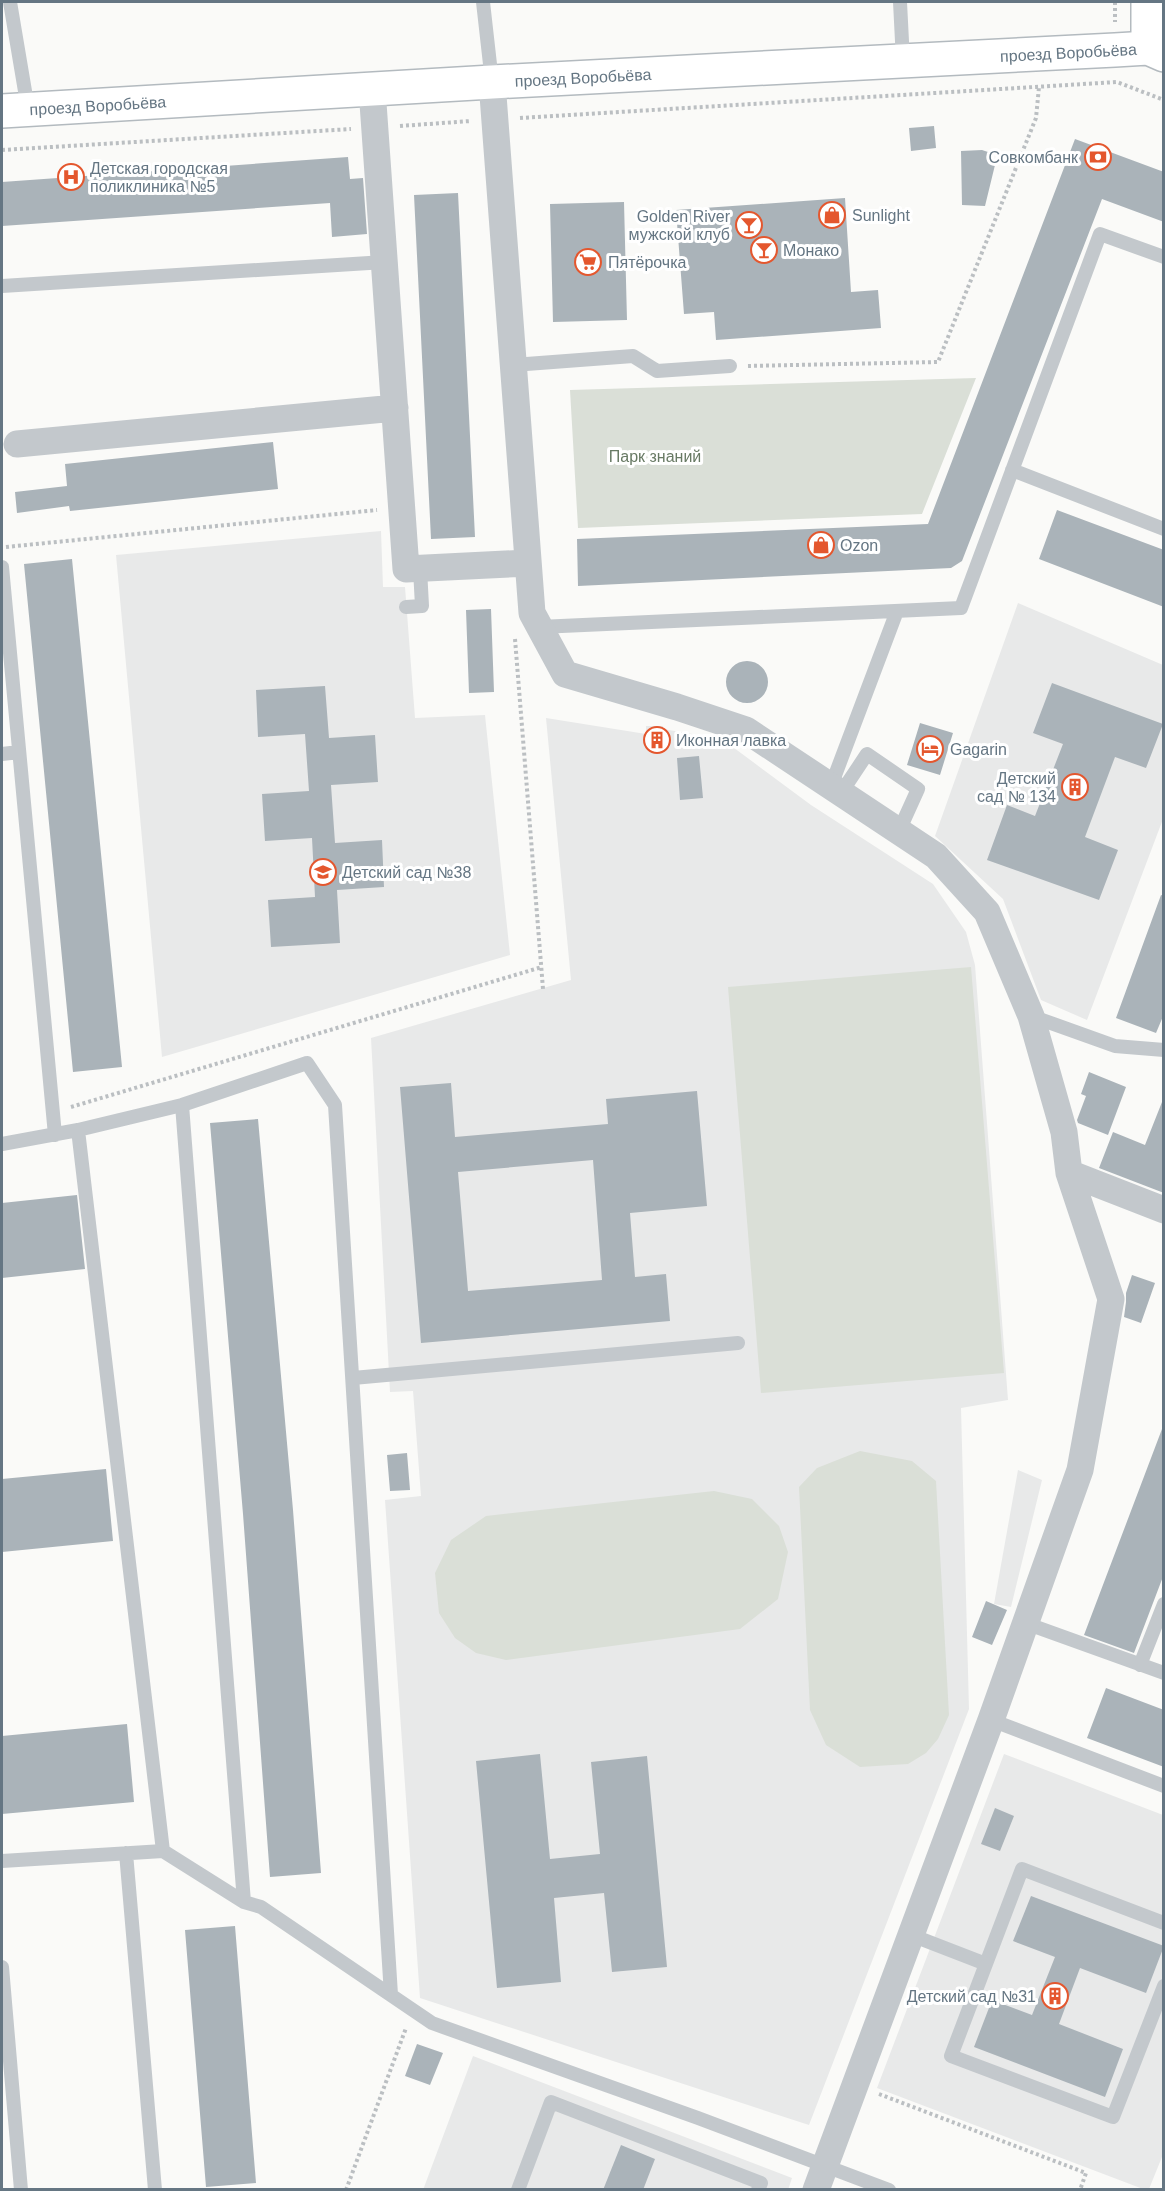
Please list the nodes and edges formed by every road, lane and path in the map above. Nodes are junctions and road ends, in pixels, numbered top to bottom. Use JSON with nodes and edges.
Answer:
{"nodes":[{"id":1,"x":10,"y":2,"type":"edge"},
{"id":2,"x":483,"y":2,"type":"edge"},
{"id":3,"x":900,"y":2,"type":"edge"},
{"id":4,"x":1148,"y":2,"type":"edge"},
{"id":5,"x":1156,"y":52,"type":"edge"},
{"id":6,"x":903,"y":61,"type":"junction"},
{"id":7,"x":492,"y":82,"type":"junction"},
{"id":8,"x":1039,"y":87,"type":"junction"},
{"id":9,"x":372,"y":89,"type":"junction"},
{"id":10,"x":1164,"y":100,"type":"edge"},
{"id":11,"x":15,"y":110,"type":"edge"},
{"id":12,"x":495,"y":120,"type":"junction"},
{"id":13,"x":375,"y":128,"type":"junction"},
{"id":14,"x":2,"y":150,"type":"edge"},
{"id":15,"x":1164,"y":257,"type":"edge"},
{"id":16,"x":385,"y":262,"type":"junction"},
{"id":17,"x":2,"y":286,"type":"edge"},
{"id":18,"x":513,"y":365,"type":"junction"},
{"id":19,"x":730,"y":366,"type":"joint"},
{"id":20,"x":395,"y":408,"type":"junction"},
{"id":21,"x":9,"y":445,"type":"edge"},
{"id":22,"x":1012,"y":470,"type":"junction"},
{"id":23,"x":402,"y":507,"type":"junction"},
{"id":24,"x":1164,"y":529,"type":"edge"},
{"id":25,"x":2,"y":547,"type":"edge"},
{"id":26,"x":528,"y":563,"type":"junction"},
{"id":27,"x":2,"y":567,"type":"edge"},
{"id":28,"x":420,"y":568,"type":"junction"},
{"id":29,"x":406,"y":607,"type":"dead end"},
{"id":30,"x":897,"y":611,"type":"junction"},
{"id":31,"x":539,"y":627,"type":"junction"},
{"id":32,"x":19,"y":752,"type":"junction"},
{"id":33,"x":2,"y":754,"type":"edge"},
{"id":34,"x":836,"y":790,"type":"junction"},
{"id":35,"x":899,"y":831,"type":"junction"},
{"id":36,"x":542,"y":967,"type":"dead end"},
{"id":37,"x":1031,"y":1016,"type":"junction"},
{"id":38,"x":1164,"y":1050,"type":"edge"},
{"id":39,"x":182,"y":1105,"type":"junction"},
{"id":40,"x":52,"y":1112,"type":"junction"},
{"id":41,"x":78,"y":1130,"type":"junction"},
{"id":42,"x":55,"y":1135,"type":"junction"},
{"id":43,"x":2,"y":1144,"type":"edge"},
{"id":44,"x":1068,"y":1173,"type":"junction"},
{"id":45,"x":1164,"y":1210,"type":"edge"},
{"id":46,"x":738,"y":1343,"type":"dead end"},
{"id":47,"x":352,"y":1378,"type":"junction"},
{"id":48,"x":1164,"y":1604,"type":"edge"},
{"id":49,"x":1025,"y":1623,"type":"junction"},
{"id":50,"x":1140,"y":1665,"type":"junction"},
{"id":51,"x":1164,"y":1674,"type":"edge"},
{"id":52,"x":991,"y":1720,"type":"junction"},
{"id":53,"x":1164,"y":1786,"type":"edge"},
{"id":54,"x":163,"y":1851,"type":"junction"},
{"id":55,"x":126,"y":1853,"type":"junction"},
{"id":56,"x":2,"y":1861,"type":"edge"},
{"id":57,"x":244,"y":1902,"type":"junction"},
{"id":58,"x":1164,"y":1923,"type":"edge"},
{"id":59,"x":911,"y":1935,"type":"junction"},
{"id":60,"x":986,"y":1964,"type":"junction"},
{"id":61,"x":2,"y":1968,"type":"edge"},
{"id":62,"x":1164,"y":1986,"type":"edge"},
{"id":63,"x":391,"y":1995,"type":"junction"},
{"id":64,"x":413,"y":2010,"type":"junction"},
{"id":65,"x":821,"y":2177,"type":"edge"},
{"id":66,"x":21,"y":2190,"type":"edge"},
{"id":67,"x":155,"y":2190,"type":"edge"},
{"id":68,"x":346,"y":2190,"type":"edge"},
{"id":69,"x":518,"y":2190,"type":"edge"},
{"id":70,"x":759,"y":2190,"type":"edge"},
{"id":71,"x":889,"y":2190,"type":"edge"}],
"edges":[{"from":1,"to":11,"type":"lane"},
{"from":2,"to":7,"type":"lane"},
{"from":3,"to":6,"type":"lane"},
{"from":4,"to":5,"type":"main road"},
{"from":5,"to":6,"type":"main road","name":"проезд Воробьёва"},
{"from":6,"to":7,"type":"main road","name":"проезд Воробьёва"},
{"from":7,"to":9,"type":"main road","name":"проезд Воробьёва"},
{"from":7,"to":12,"type":"street"},
{"from":8,"to":10,"type":"path"},
{"from":8,"to":12,"type":"path"},
{"from":8,"to":19,"type":"path"},
{"from":9,"to":11,"type":"main road","name":"проезд Воробьёва"},
{"from":9,"to":13,"type":"street"},
{"from":12,"to":13,"type":"path"},
{"from":12,"to":18,"type":"street"},
{"from":13,"to":14,"type":"path"},
{"from":13,"to":16,"type":"street"},
{"from":15,"to":22,"type":"lane"},
{"from":16,"to":17,"type":"lane"},
{"from":16,"to":20,"type":"street"},
{"from":18,"to":19,"type":"lane"},
{"from":18,"to":26,"type":"street"},
{"from":20,"to":21,"type":"street"},
{"from":20,"to":23,"type":"street"},
{"from":22,"to":24,"type":"lane"},
{"from":22,"to":30,"type":"lane"},
{"from":23,"to":25,"type":"path"},
{"from":23,"to":28,"type":"street"},
{"from":26,"to":28,"type":"street"},
{"from":26,"to":31,"type":"street"},
{"from":27,"to":32,"type":"lane"},
{"from":28,"to":29,"type":"lane"},
{"from":30,"to":31,"type":"lane"},
{"from":30,"to":34,"type":"lane"},
{"from":31,"to":34,"type":"street"},
{"from":32,"to":33,"type":"lane"},
{"from":32,"to":40,"type":"lane"},
{"from":34,"to":35,"type":"street"},
{"from":34,"to":35,"type":"lane"},
{"from":35,"to":37,"type":"street"},
{"from":36,"to":40,"type":"path"},
{"from":37,"to":38,"type":"lane"},
{"from":37,"to":44,"type":"street"},
{"from":39,"to":41,"type":"lane"},
{"from":39,"to":47,"type":"lane"},
{"from":39,"to":57,"type":"lane"},
{"from":40,"to":42,"type":"lane"},
{"from":41,"to":42,"type":"lane"},
{"from":41,"to":54,"type":"lane"},
{"from":42,"to":43,"type":"lane"},
{"from":44,"to":45,"type":"street"},
{"from":44,"to":49,"type":"street"},
{"from":46,"to":47,"type":"lane"},
{"from":47,"to":63,"type":"lane"},
{"from":48,"to":50,"type":"lane"},
{"from":49,"to":50,"type":"lane"},
{"from":49,"to":52,"type":"street"},
{"from":50,"to":51,"type":"lane"},
{"from":52,"to":53,"type":"lane"},
{"from":52,"to":59,"type":"street"},
{"from":54,"to":55,"type":"lane"},
{"from":54,"to":57,"type":"lane"},
{"from":55,"to":56,"type":"lane"},
{"from":55,"to":67,"type":"lane"},
{"from":57,"to":63,"type":"lane"},
{"from":58,"to":60,"type":"lane"},
{"from":59,"to":60,"type":"lane"},
{"from":59,"to":65,"type":"street"},
{"from":60,"to":62,"type":"lane"},
{"from":61,"to":66,"type":"lane"},
{"from":63,"to":64,"type":"lane"},
{"from":64,"to":65,"type":"lane"},
{"from":64,"to":68,"type":"path"},
{"from":65,"to":71,"type":"lane"},
{"from":69,"to":70,"type":"lane"}]}
